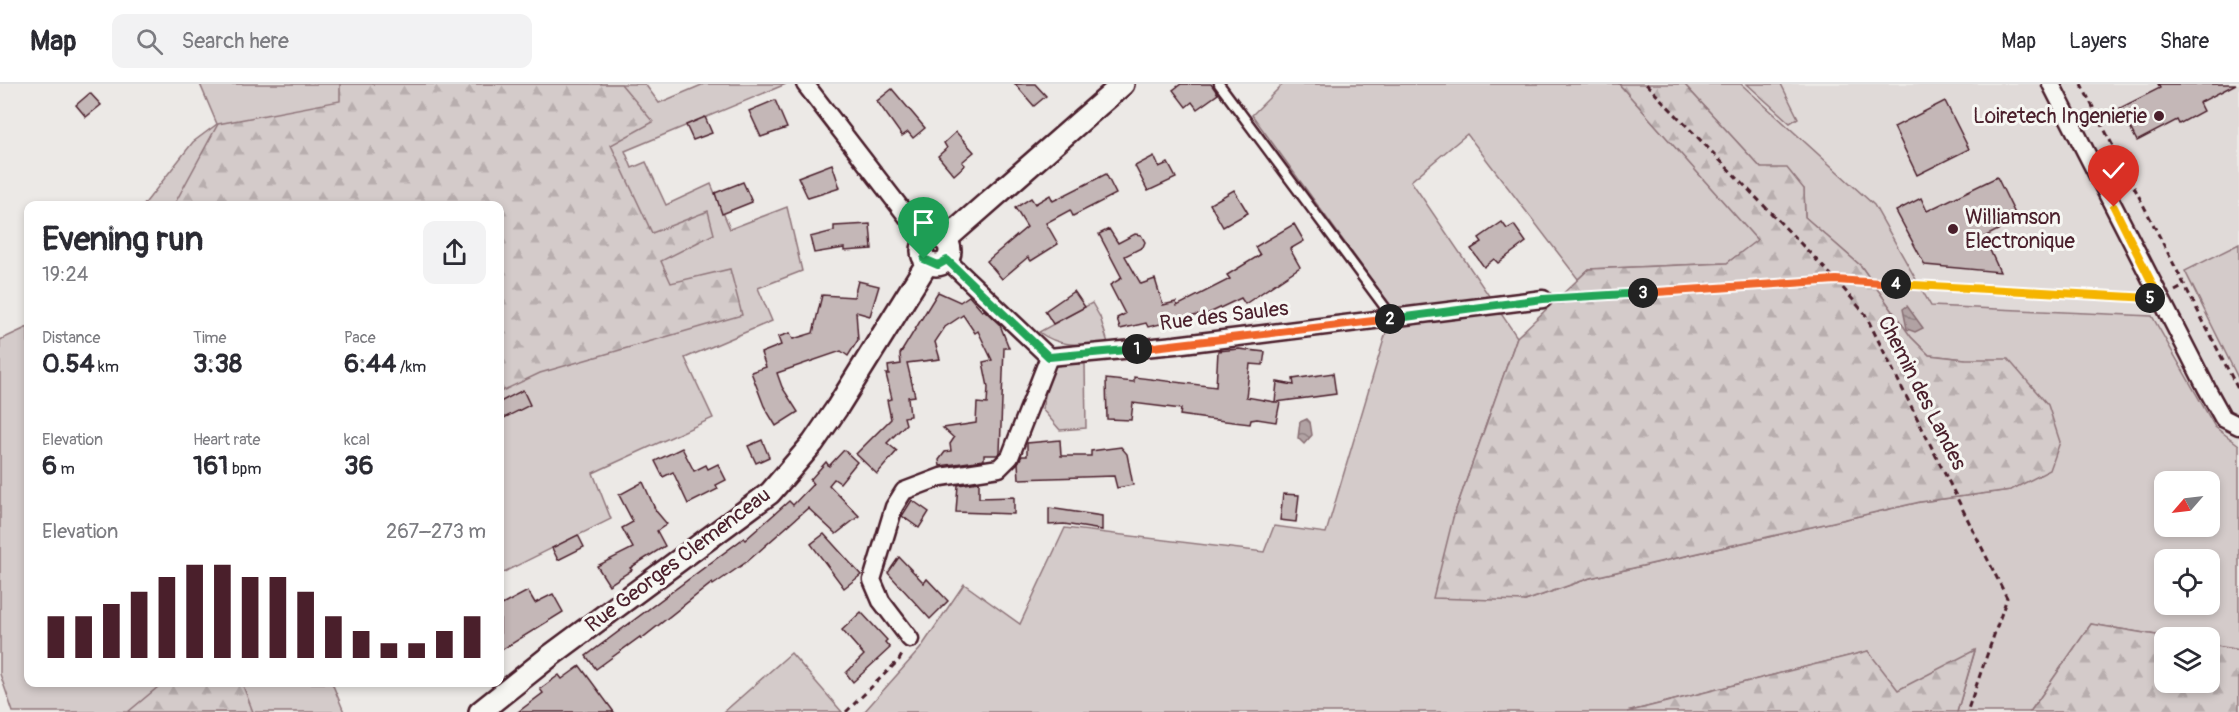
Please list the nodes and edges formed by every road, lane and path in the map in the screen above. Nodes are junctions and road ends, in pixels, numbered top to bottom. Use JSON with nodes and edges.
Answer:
{"nodes":[{"id":1,"x":805,"y":84,"type":"edge"},
{"id":2,"x":1123,"y":84,"type":"edge"},
{"id":3,"x":1220,"y":84,"type":"edge"},
{"id":4,"x":1646,"y":84,"type":"edge"},
{"id":5,"x":2051,"y":84,"type":"edge"},
{"id":6,"x":2081,"y":84,"type":"edge"},
{"id":7,"x":936,"y":251,"type":"junction"},
{"id":8,"x":1836,"y":280,"type":"junction"},
{"id":9,"x":2184,"y":286,"type":"junction"},
{"id":10,"x":1543,"y":299,"type":"joint"},
{"id":11,"x":2160,"y":299,"type":"junction"},
{"id":12,"x":1393,"y":319,"type":"junction"},
{"id":13,"x":1049,"y":357,"type":"junction"},
{"id":14,"x":2239,"y":391,"type":"edge"},
{"id":15,"x":2239,"y":426,"type":"edge"},
{"id":16,"x":910,"y":639,"type":"joint"},
{"id":17,"x":480,"y":712,"type":"edge"},
{"id":18,"x":846,"y":712,"type":"edge"},
{"id":19,"x":1967,"y":712,"type":"edge"}],
"edges":[{"from":1,"to":7,"type":"street"},
{"from":2,"to":7,"type":"street","name":"Rue Georges Clemenceau"},
{"from":3,"to":12,"type":"lane"},
{"from":4,"to":8,"type":"path","name":"Chemin des Landes"},
{"from":5,"to":11,"type":"street"},
{"from":6,"to":9,"type":"path"},
{"from":7,"to":13,"type":"street"},
{"from":7,"to":17,"type":"street","name":"Rue Georges Clemenceau"},
{"from":8,"to":10,"type":"path"},
{"from":8,"to":11,"type":"path"},
{"from":8,"to":19,"type":"path","name":"Chemin des Landes"},
{"from":9,"to":11,"type":"path"},
{"from":9,"to":14,"type":"path"},
{"from":10,"to":12,"type":"street","name":"Rue des Saules"},
{"from":11,"to":15,"type":"street"},
{"from":12,"to":13,"type":"street","name":"Rue des Saules"},
{"from":13,"to":16,"type":"street"},
{"from":16,"to":18,"type":"path"}]}
